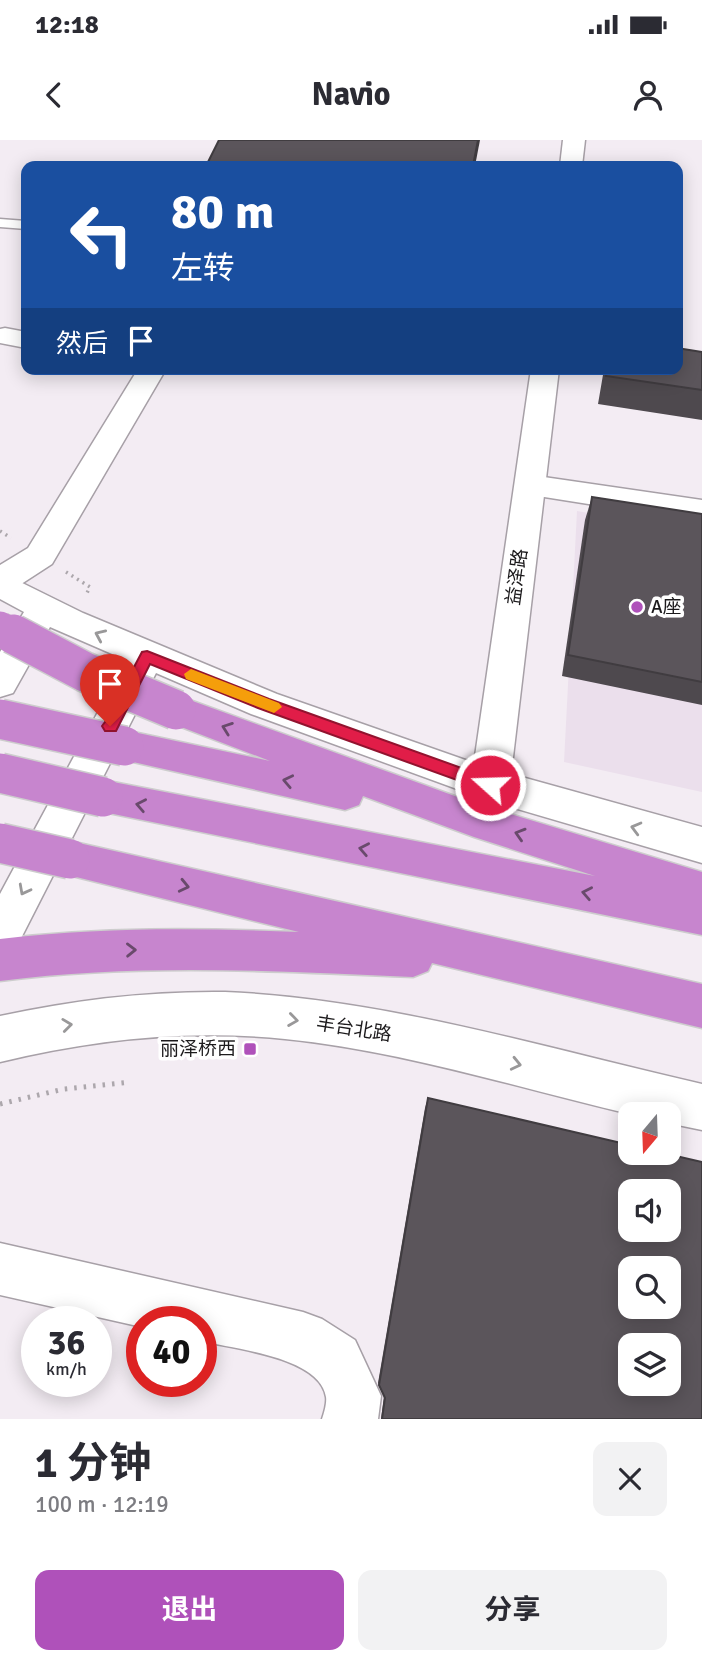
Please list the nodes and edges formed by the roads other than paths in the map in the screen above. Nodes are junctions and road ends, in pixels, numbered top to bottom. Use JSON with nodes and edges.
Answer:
{"nodes":[{"id":1,"x":574,"y":140,"type":"edge"},
{"id":2,"x":572,"y":161,"type":"edge"},
{"id":3,"x":0,"y":223,"type":"edge"},
{"id":4,"x":21,"y":225,"type":"edge"},
{"id":5,"x":148,"y":375,"type":"edge"},
{"id":6,"x":544,"y":375,"type":"edge"},
{"id":7,"x":530,"y":486,"type":"junction"},
{"id":8,"x":702,"y":511,"type":"edge"},
{"id":9,"x":0,"y":582,"type":"edge"},
{"id":10,"x":43,"y":609,"type":"junction"},
{"id":11,"x":0,"y":627,"type":"edge"},
{"id":12,"x":147,"y":656,"type":"junction"},
{"id":13,"x":0,"y":683,"type":"edge"},
{"id":14,"x":0,"y":719,"type":"edge"},
{"id":15,"x":0,"y":773,"type":"edge"},
{"id":16,"x":482,"y":803,"type":"junction"},
{"id":17,"x":0,"y":843,"type":"edge"},
{"id":18,"x":702,"y":845,"type":"edge"},
{"id":19,"x":702,"y":891,"type":"edge"},
{"id":20,"x":702,"y":916,"type":"edge"},
{"id":21,"x":0,"y":936,"type":"edge"},
{"id":22,"x":0,"y":960,"type":"edge"},
{"id":23,"x":502,"y":960,"type":"junction"},
{"id":24,"x":702,"y":1006,"type":"edge"},
{"id":25,"x":0,"y":1039,"type":"edge"},
{"id":26,"x":702,"y":1108,"type":"edge"},
{"id":27,"x":0,"y":1269,"type":"edge"},
{"id":28,"x":350,"y":1419,"type":"edge"}],
"edges":[{"from":1,"to":2,"type":"street"},
{"from":3,"to":4,"type":"lane"},
{"from":5,"to":9,"type":"street"},
{"from":6,"to":7,"type":"street","name":"益泽路"},
{"from":7,"to":8,"type":"street"},
{"from":7,"to":16,"type":"street","name":"益泽路"},
{"from":9,"to":10,"type":"street"},
{"from":12,"to":10,"type":"street","one_way":true},
{"from":10,"to":13,"type":"street"},
{"from":16,"to":11,"type":"highway","one_way":true,"bridge":true},
{"from":12,"to":16,"type":"street"},
{"from":12,"to":21,"type":"street","one_way":true},
{"from":16,"to":14,"type":"highway","one_way":true,"bridge":true},
{"from":20,"to":15,"type":"highway","one_way":true,"bridge":true},
{"from":18,"to":16,"type":"street","one_way":true},
{"from":19,"to":16,"type":"highway","one_way":true},
{"from":17,"to":23,"type":"highway","one_way":true,"bridge":true},
{"from":22,"to":23,"type":"highway","one_way":true},
{"from":23,"to":24,"type":"highway"},
{"from":25,"to":26,"type":"street","name":"丰台北路","one_way":true},
{"from":27,"to":28,"type":"street"}]}
